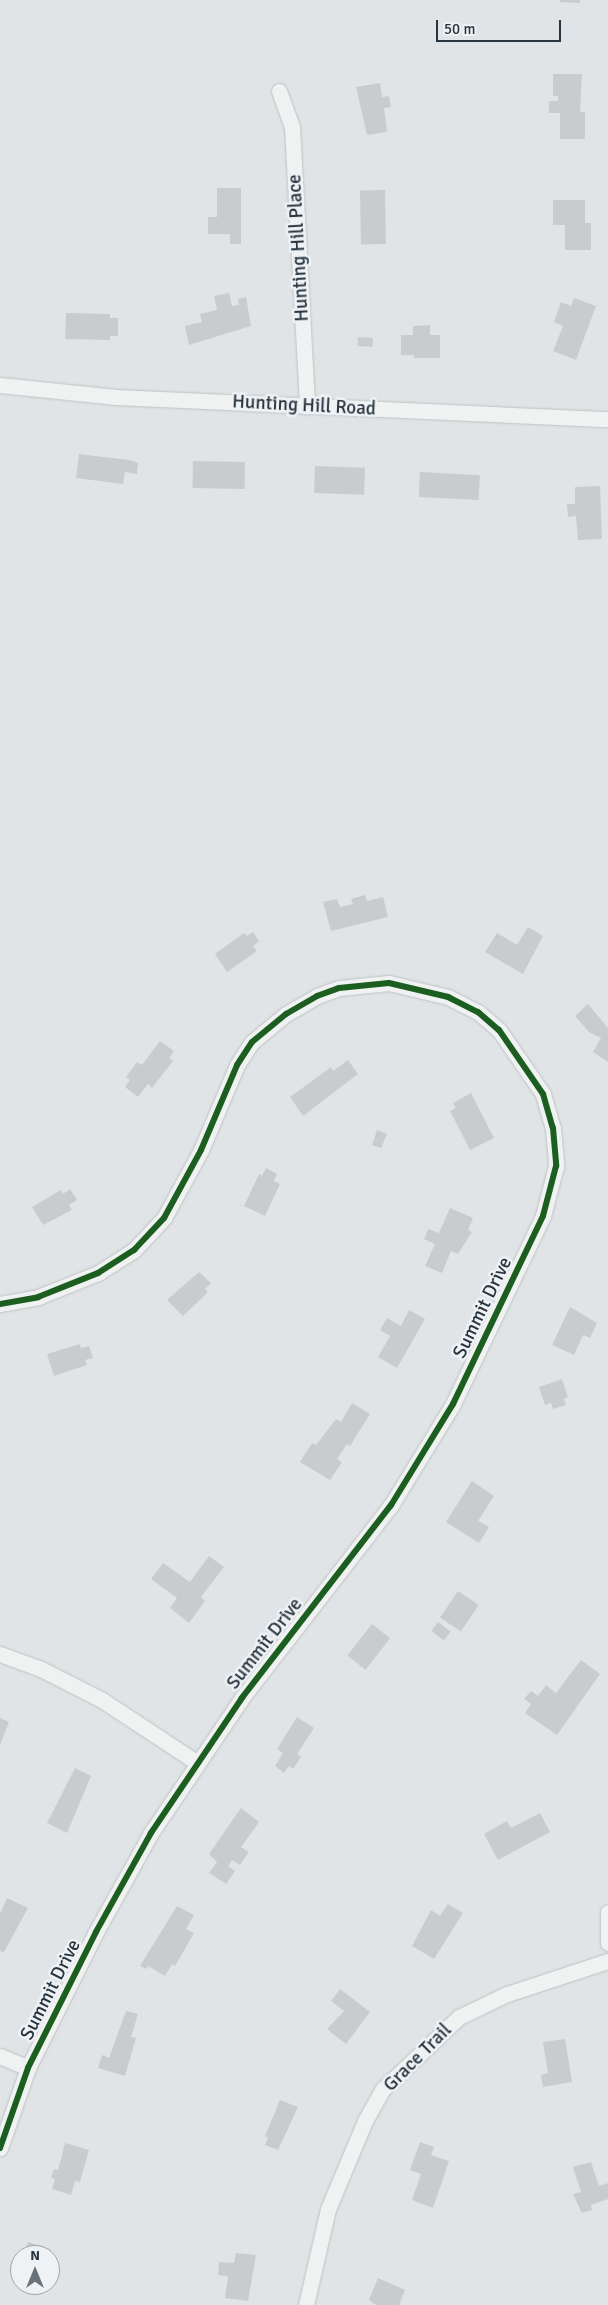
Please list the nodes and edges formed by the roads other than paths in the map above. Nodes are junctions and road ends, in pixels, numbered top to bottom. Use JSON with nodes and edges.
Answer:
{"nodes":[{"id":1,"x":279,"y":91,"type":"dead end"},
{"id":2,"x":0,"y":385,"type":"edge"},
{"id":3,"x":307,"y":407,"type":"junction"},
{"id":4,"x":608,"y":420,"type":"edge"},
{"id":5,"x":0,"y":1304,"type":"edge"},
{"id":6,"x":0,"y":1654,"type":"edge"},
{"id":7,"x":196,"y":1762,"type":"junction"},
{"id":8,"x":608,"y":1912,"type":"edge"},
{"id":9,"x":608,"y":1943,"type":"edge"},
{"id":10,"x":608,"y":1961,"type":"edge"},
{"id":11,"x":0,"y":2056,"type":"edge"},
{"id":12,"x":28,"y":2068,"type":"junction"},
{"id":13,"x":0,"y":2148,"type":"edge"},
{"id":14,"x":306,"y":2305,"type":"edge"}],
"edges":[{"from":1,"to":3,"type":"street","name":"Hunting Hill Place"},
{"from":2,"to":3,"type":"street","name":"Hunting Hill Road"},
{"from":3,"to":4,"type":"street","name":"Hunting Hill Road"},
{"from":5,"to":7,"type":"street","name":"Summit Drive"},
{"from":6,"to":7,"type":"street"},
{"from":7,"to":12,"type":"street","name":"Summit Drive"},
{"from":8,"to":9,"type":"street"},
{"from":10,"to":14,"type":"street","name":"Grace Trail"},
{"from":11,"to":12,"type":"street"},
{"from":12,"to":13,"type":"street","name":"Summit Drive"}]}
